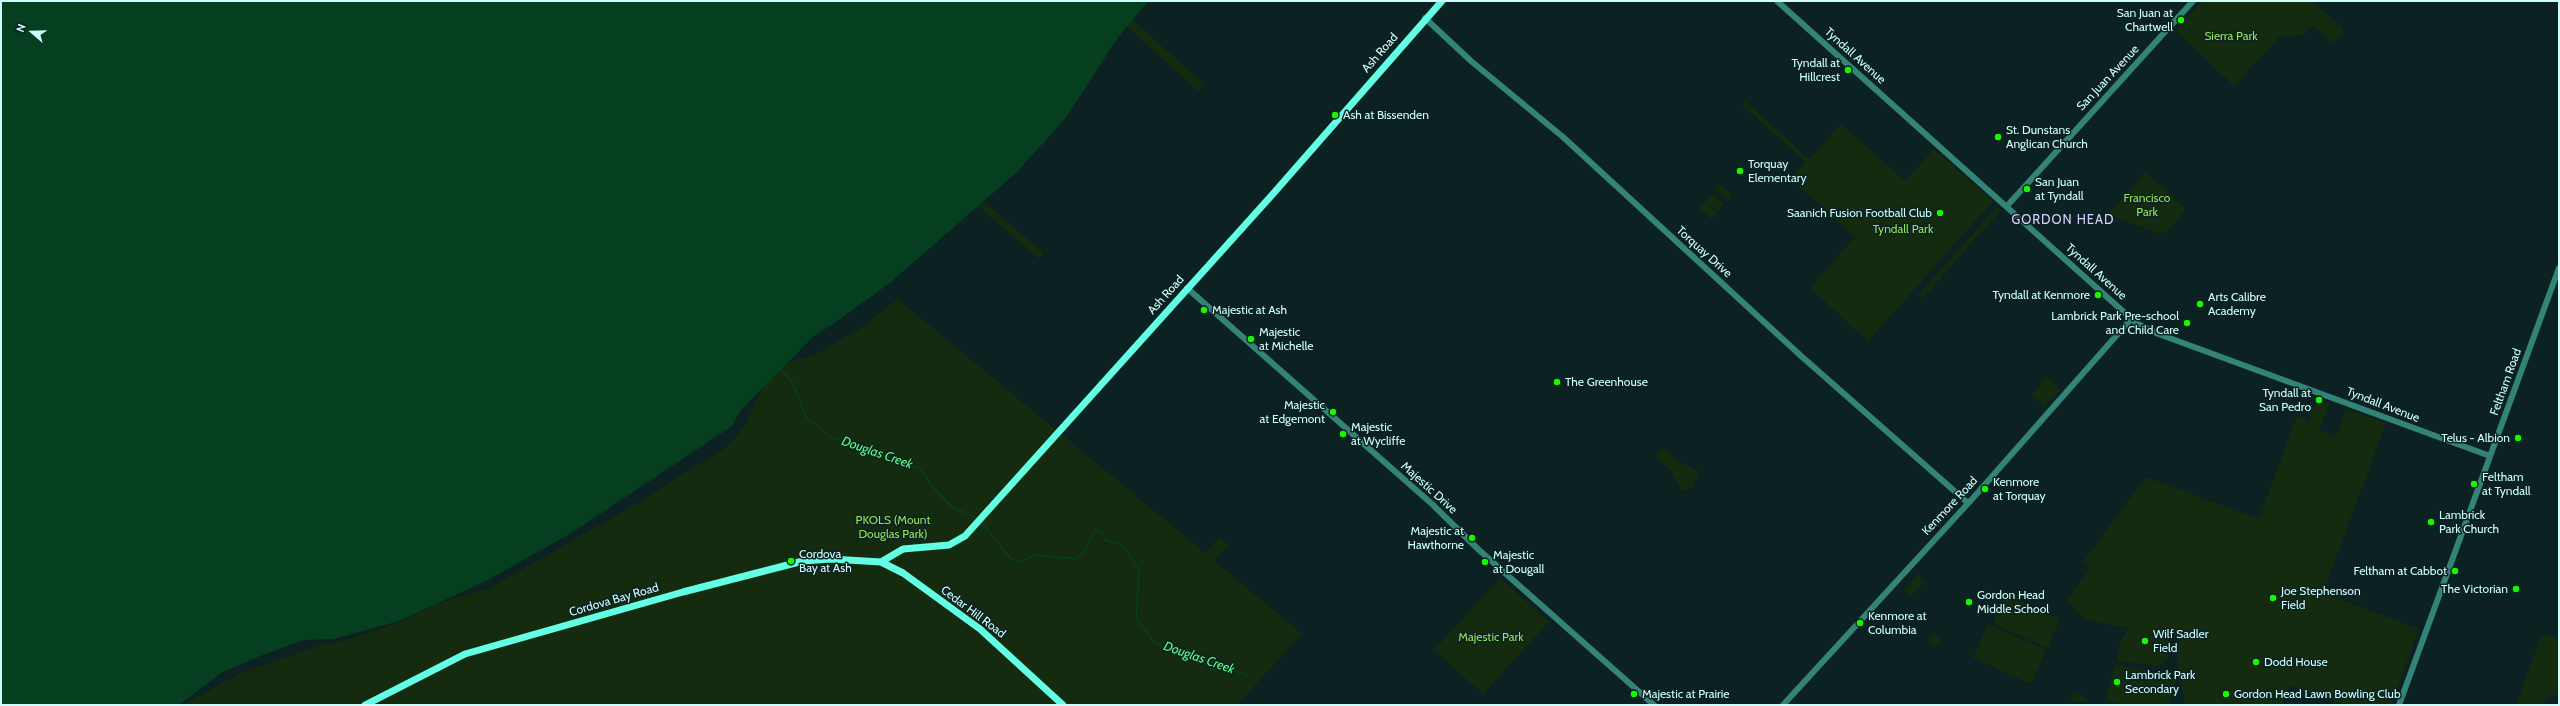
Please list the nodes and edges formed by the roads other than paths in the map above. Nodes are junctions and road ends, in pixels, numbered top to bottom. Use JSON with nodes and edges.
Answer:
{"nodes":[{"id":1,"x":1442,"y":1,"type":"edge"},
{"id":2,"x":1777,"y":1,"type":"edge"},
{"id":3,"x":2193,"y":1,"type":"edge"},
{"id":4,"x":1425,"y":18,"type":"junction"},
{"id":5,"x":2007,"y":206,"type":"junction"},
{"id":6,"x":2559,"y":268,"type":"edge"},
{"id":7,"x":1187,"y":288,"type":"junction"},
{"id":8,"x":2132,"y":319,"type":"junction"},
{"id":9,"x":2490,"y":456,"type":"junction"},
{"id":10,"x":1968,"y":503,"type":"junction"},
{"id":11,"x":881,"y":562,"type":"junction"},
{"id":12,"x":365,"y":705,"type":"edge"},
{"id":13,"x":1063,"y":705,"type":"edge"},
{"id":14,"x":1654,"y":705,"type":"edge"},
{"id":15,"x":1783,"y":705,"type":"edge"},
{"id":16,"x":2399,"y":705,"type":"edge"}],
"edges":[{"from":1,"to":4,"type":"main road","name":"Ash Road"},
{"from":2,"to":5,"type":"street","name":"Tyndall Avenue"},
{"from":3,"to":5,"type":"street","name":"San Juan Avenue"},
{"from":4,"to":7,"type":"main road","name":"Ash Road"},
{"from":4,"to":10,"type":"street","name":"Torquay Drive"},
{"from":5,"to":8,"type":"street","name":"Tyndall Avenue"},
{"from":6,"to":9,"type":"street","name":"Feltham Road"},
{"from":7,"to":11,"type":"main road","name":"Ash Road"},
{"from":7,"to":14,"type":"street","name":"Majestic Drive"},
{"from":8,"to":9,"type":"street","name":"Tyndall Avenue"},
{"from":8,"to":10,"type":"street","name":"Kenmore Road"},
{"from":9,"to":16,"type":"street","name":"Feltham Road"},
{"from":10,"to":15,"type":"street","name":"Kenmore Road"},
{"from":11,"to":12,"type":"main road","name":"Cordova Bay Road"},
{"from":11,"to":13,"type":"main road","name":"Cedar Hill Road"}]}
